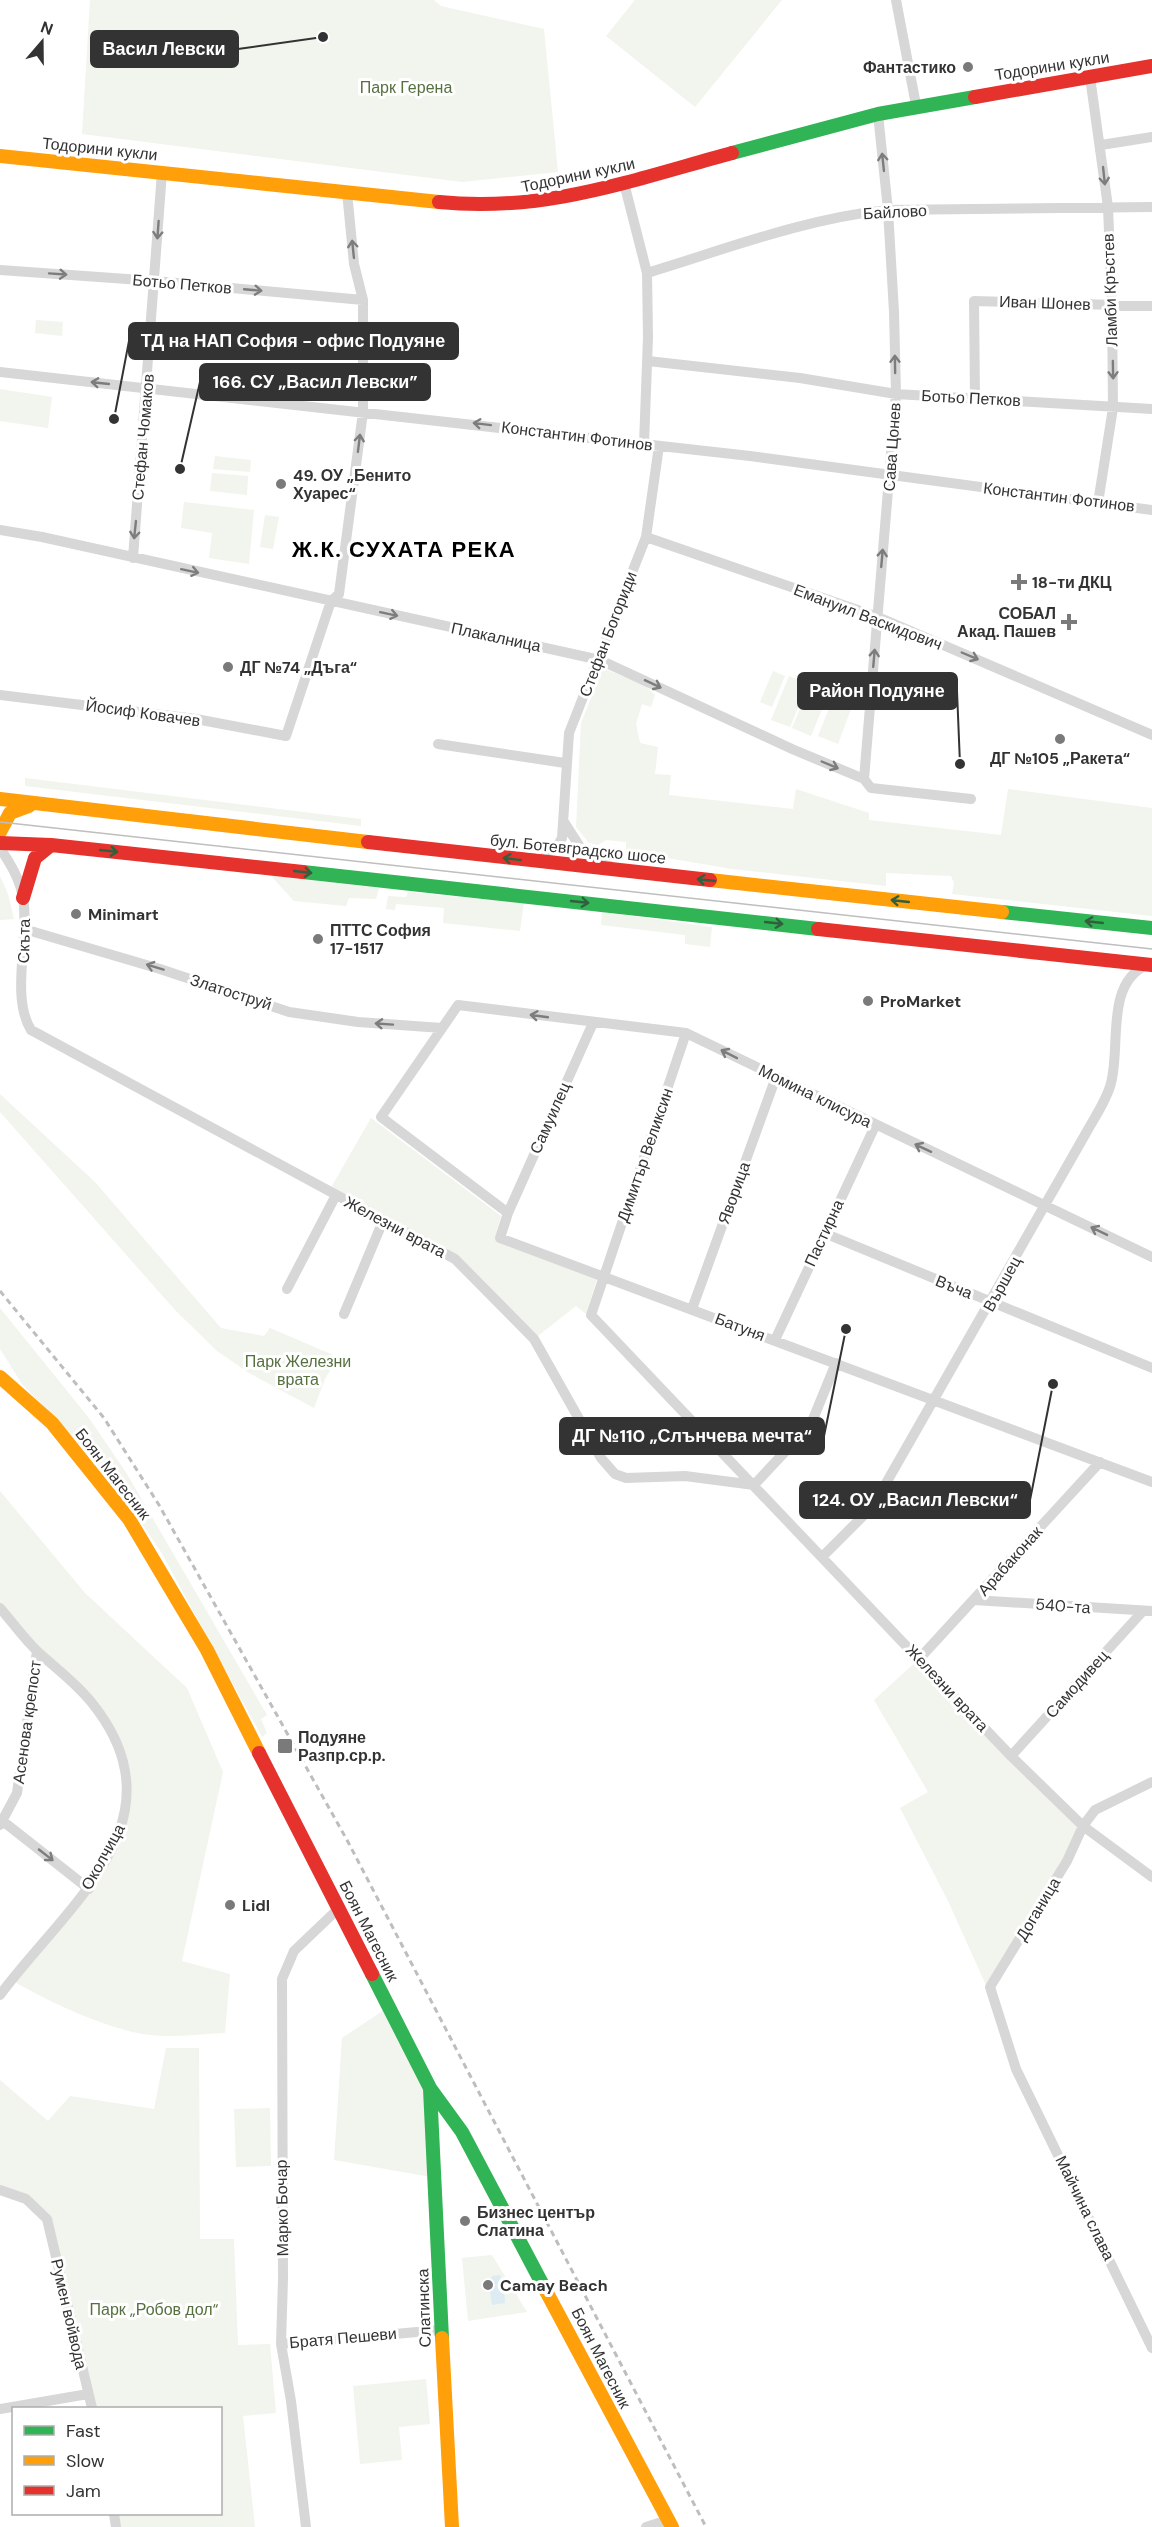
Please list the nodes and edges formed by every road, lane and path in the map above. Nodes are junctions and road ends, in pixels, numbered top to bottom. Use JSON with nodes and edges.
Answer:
{"nodes":[{"id":1,"x":896,"y":0,"type":"edge"},
{"id":2,"x":1152,"y":66,"type":"edge"},
{"id":3,"x":1090,"y":77,"type":"junction"},
{"id":4,"x":916,"y":105,"type":"junction"},
{"id":5,"x":878,"y":114,"type":"junction"},
{"id":6,"x":1152,"y":137,"type":"edge"},
{"id":7,"x":1101,"y":145,"type":"junction"},
{"id":8,"x":0,"y":156,"type":"edge"},
{"id":9,"x":162,"y":172,"type":"junction"},
{"id":10,"x":624,"y":183,"type":"junction"},
{"id":11,"x":346,"y":192,"type":"junction"},
{"id":12,"x":1108,"y":207,"type":"junction"},
{"id":13,"x":1152,"y":207,"type":"edge"},
{"id":14,"x":888,"y":210,"type":"junction"},
{"id":15,"x":0,"y":270,"type":"edge"},
{"id":16,"x":647,"y":273,"type":"junction"},
{"id":17,"x":155,"y":281,"type":"junction"},
{"id":18,"x":363,"y":300,"type":"junction"},
{"id":19,"x":1112,"y":306,"type":"junction"},
{"id":20,"x":1152,"y":306,"type":"edge"},
{"id":21,"x":648,"y":361,"type":"junction"},
{"id":22,"x":0,"y":372,"type":"edge"},
{"id":23,"x":147,"y":388,"type":"junction"},
{"id":24,"x":896,"y":394,"type":"junction"},
{"id":25,"x":975,"y":398,"type":"junction"},
{"id":26,"x":1113,"y":408,"type":"junction"},
{"id":27,"x":1152,"y":409,"type":"edge"},
{"id":28,"x":363,"y":412,"type":"junction"},
{"id":29,"x":644,"y":444,"type":"junction"},
{"id":30,"x":659,"y":446,"type":"junction"},
{"id":31,"x":890,"y":474,"type":"junction"},
{"id":32,"x":1098,"y":503,"type":"junction"},
{"id":33,"x":1152,"y":510,"type":"edge"},
{"id":34,"x":0,"y":530,"type":"edge"},
{"id":35,"x":646,"y":537,"type":"junction"},
{"id":36,"x":133,"y":558,"type":"junction"},
{"id":37,"x":331,"y":602,"type":"junction"},
{"id":38,"x":878,"y":617,"type":"junction"},
{"id":39,"x":600,"y":660,"type":"junction"},
{"id":40,"x":0,"y":694,"type":"edge"},
{"id":41,"x":1152,"y":735,"type":"edge"},
{"id":42,"x":438,"y":744,"type":"dead end"},
{"id":43,"x":565,"y":763,"type":"junction"},
{"id":44,"x":864,"y":779,"type":"junction"},
{"id":45,"x":0,"y":799,"type":"edge"},
{"id":46,"x":971,"y":800,"type":"dead end"},
{"id":47,"x":46,"y":804,"type":"junction"},
{"id":48,"x":564,"y":822,"type":"junction"},
{"id":49,"x":0,"y":832,"type":"edge"},
{"id":50,"x":0,"y":843,"type":"edge"},
{"id":51,"x":51,"y":844,"type":"junction"},
{"id":52,"x":0,"y":848,"type":"edge"},
{"id":53,"x":538,"y":862,"type":"junction"},
{"id":54,"x":619,"y":870,"type":"junction"},
{"id":55,"x":23,"y":898,"type":"junction"},
{"id":56,"x":1152,"y":928,"type":"edge"},
{"id":57,"x":24,"y":930,"type":"junction"},
{"id":58,"x":1099,"y":959,"type":"junction"},
{"id":59,"x":1150,"y":965,"type":"edge"},
{"id":60,"x":1123,"y":986,"type":"junction"},
{"id":61,"x":593,"y":1023,"type":"junction"},
{"id":62,"x":442,"y":1028,"type":"junction"},
{"id":63,"x":686,"y":1033,"type":"junction"},
{"id":64,"x":37,"y":1035,"type":"joint"},
{"id":65,"x":776,"y":1077,"type":"junction"},
{"id":66,"x":875,"y":1126,"type":"junction"},
{"id":67,"x":336,"y":1195,"type":"junction"},
{"id":68,"x":1043,"y":1205,"type":"junction"},
{"id":69,"x":508,"y":1214,"type":"junction"},
{"id":70,"x":382,"y":1221,"type":"junction"},
{"id":71,"x":824,"y":1233,"type":"junction"},
{"id":72,"x":1152,"y":1257,"type":"edge"},
{"id":73,"x":603,"y":1276,"type":"junction"},
{"id":74,"x":287,"y":1289,"type":"dead end"},
{"id":75,"x":992,"y":1302,"type":"junction"},
{"id":76,"x":692,"y":1309,"type":"junction"},
{"id":77,"x":344,"y":1314,"type":"dead end"},
{"id":78,"x":775,"y":1340,"type":"junction"},
{"id":79,"x":836,"y":1363,"type":"junction"},
{"id":80,"x":1152,"y":1368,"type":"edge"},
{"id":81,"x":0,"y":1377,"type":"edge"},
{"id":82,"x":935,"y":1401,"type":"junction"},
{"id":83,"x":1100,"y":1462,"type":"junction"},
{"id":84,"x":1152,"y":1482,"type":"edge"},
{"id":85,"x":754,"y":1485,"type":"junction"},
{"id":86,"x":823,"y":1556,"type":"junction"},
{"id":87,"x":974,"y":1600,"type":"junction"},
{"id":88,"x":0,"y":1608,"type":"edge"},
{"id":89,"x":1148,"y":1611,"type":"edge"},
{"id":90,"x":37,"y":1651,"type":"junction"},
{"id":91,"x":919,"y":1659,"type":"junction"},
{"id":92,"x":1011,"y":1756,"type":"junction"},
{"id":93,"x":1152,"y":1782,"type":"edge"},
{"id":94,"x":1,"y":1822,"type":"edge"},
{"id":95,"x":1083,"y":1826,"type":"junction"},
{"id":96,"x":1152,"y":1877,"type":"edge"},
{"id":97,"x":89,"y":1889,"type":"junction"},
{"id":98,"x":339,"y":1908,"type":"junction"},
{"id":99,"x":0,"y":1995,"type":"edge"},
{"id":100,"x":1016,"y":2069,"type":"joint"},
{"id":101,"x":430,"y":2088,"type":"junction"},
{"id":102,"x":0,"y":2190,"type":"edge"},
{"id":103,"x":440,"y":2330,"type":"junction"},
{"id":104,"x":280,"y":2344,"type":"junction"},
{"id":105,"x":1152,"y":2348,"type":"edge"},
{"id":106,"x":88,"y":2394,"type":"junction"},
{"id":107,"x":91,"y":2407,"type":"edge"},
{"id":108,"x":0,"y":2409,"type":"edge"},
{"id":109,"x":670,"y":2523,"type":"edge"},
{"id":110,"x":306,"y":2527,"type":"edge"},
{"id":111,"x":452,"y":2527,"type":"edge"},
{"id":112,"x":646,"y":2527,"type":"edge"}],
"edges":[{"from":1,"to":4,"type":"street"},
{"from":2,"to":3,"type":"street","name":"Тодорини кукли"},
{"from":3,"to":4,"type":"street","name":"Тодорини кукли"},
{"from":3,"to":7,"type":"street","name":"Ламби Кръстев"},
{"from":4,"to":5,"type":"street","name":"Тодорини кукли"},
{"from":5,"to":10,"type":"street","name":"Тодорини кукли"},
{"from":14,"to":5,"type":"street","name":"Сава Цонев","one_way":true},
{"from":6,"to":7,"type":"street"},
{"from":7,"to":12,"type":"street","name":"Ламби Кръстев","one_way":true},
{"from":8,"to":9,"type":"street","name":"Тодорини кукли"},
{"from":9,"to":11,"type":"street","name":"Тодорини кукли"},
{"from":9,"to":17,"type":"street","name":"Стефан Чомаков","one_way":true},
{"from":10,"to":11,"type":"street","name":"Тодорини кукли"},
{"from":10,"to":16,"type":"street"},
{"from":18,"to":11,"type":"street","one_way":true},
{"from":12,"to":13,"type":"street","name":"Байлово"},
{"from":12,"to":14,"type":"street","name":"Байлово"},
{"from":12,"to":19,"type":"street","name":"Ламби Кръстев"},
{"from":14,"to":16,"type":"street","name":"Байлово"},
{"from":24,"to":14,"type":"street","name":"Сава Цонев","one_way":true},
{"from":15,"to":17,"type":"street","name":"Ботьо Петков","one_way":true},
{"from":16,"to":21,"type":"street"},
{"from":17,"to":18,"type":"street","name":"Ботьо Петков","one_way":true},
{"from":17,"to":23,"type":"street","name":"Стефан Чомаков"},
{"from":18,"to":28,"type":"street"},
{"from":19,"to":20,"type":"street","name":"Иван Шонев"},
{"from":19,"to":25,"type":"street","name":"Иван Шонев"},
{"from":19,"to":26,"type":"street","name":"Ламби Кръстев","one_way":true},
{"from":21,"to":24,"type":"street","name":"Ботьо Петков"},
{"from":21,"to":29,"type":"street"},
{"from":23,"to":22,"type":"street","name":"Константин Фотинов","one_way":true},
{"from":23,"to":28,"type":"street","name":"Константин Фотинов"},
{"from":23,"to":36,"type":"street","name":"Стефан Чомаков","one_way":true},
{"from":24,"to":25,"type":"street","name":"Ботьо Петков"},
{"from":24,"to":31,"type":"street","name":"Сава Цонев"},
{"from":25,"to":26,"type":"street","name":"Ботьо Петков"},
{"from":26,"to":27,"type":"street","name":"Ботьо Петков"},
{"from":26,"to":32,"type":"street","name":"Ламби Кръстев"},
{"from":29,"to":28,"type":"street","name":"Константин Фотинов","one_way":true},
{"from":37,"to":28,"type":"street","one_way":true},
{"from":29,"to":30,"type":"street","name":"Константин Фотинов"},
{"from":30,"to":31,"type":"street","name":"Константин Фотинов"},
{"from":30,"to":35,"type":"street","name":"Стефан Богориди"},
{"from":31,"to":32,"type":"street","name":"Константин Фотинов"},
{"from":38,"to":31,"type":"street","name":"Сава Цонев","one_way":true},
{"from":32,"to":33,"type":"street","name":"Константин Фотинов"},
{"from":34,"to":36,"type":"street","name":"Плакалница"},
{"from":35,"to":38,"type":"street","name":"Емануил Васкидович"},
{"from":35,"to":39,"type":"street","name":"Стефан Богориди"},
{"from":36,"to":37,"type":"street","name":"Плакалница","one_way":true},
{"from":37,"to":39,"type":"street","name":"Плакалница","one_way":true},
{"from":37,"to":40,"type":"street","name":"Йосиф Ковачев"},
{"from":38,"to":41,"type":"street","name":"Емануил Васкидович","one_way":true},
{"from":44,"to":38,"type":"street","name":"Сава Цонев","one_way":true},
{"from":39,"to":43,"type":"street","name":"Стефан Богориди"},
{"from":39,"to":44,"type":"street","name":"Плакалница","one_way":true},
{"from":42,"to":43,"type":"street"},
{"from":43,"to":48,"type":"street","name":"Стефан Богориди"},
{"from":44,"to":46,"type":"street","name":"Плакалница"},
{"from":45,"to":47,"type":"street","name":"бул. Ботевградско шосе"},
{"from":47,"to":49,"type":"street"},
{"from":53,"to":47,"type":"street","name":"бул. Ботевградско шосе","one_way":true},
{"from":48,"to":53,"type":"street","name":"Стефан Богориди"},
{"from":48,"to":54,"type":"street"},
{"from":50,"to":51,"type":"street"},
{"from":51,"to":55,"type":"street"},
{"from":51,"to":58,"type":"street","one_way":true},
{"from":52,"to":55,"type":"street","name":"Скъта"},
{"from":53,"to":54,"type":"street","name":"бул. Ботевградско шосе"},
{"from":56,"to":54,"type":"street","name":"бул. Ботевградско шосе","one_way":true},
{"from":55,"to":57,"type":"street","name":"Скъта"},
{"from":62,"to":57,"type":"street","name":"Златоструй","one_way":true},
{"from":57,"to":64,"type":"street","name":"Скъта"},
{"from":58,"to":59,"type":"street"},
{"from":58,"to":60,"type":"street"},
{"from":59,"to":60,"type":"street"},
{"from":60,"to":68,"type":"street","name":"Вършец"},
{"from":61,"to":62,"type":"street","name":"Момина клисура","one_way":true},
{"from":61,"to":63,"type":"street","name":"Момина клисура"},
{"from":61,"to":69,"type":"street","name":"Самуилец"},
{"from":62,"to":69,"type":"street"},
{"from":65,"to":63,"type":"street","name":"Момина клисура","one_way":true},
{"from":63,"to":73,"type":"street","name":"Димитър Великсин"},
{"from":64,"to":67,"type":"street","name":"Железни врата"},
{"from":65,"to":66,"type":"street","name":"Момина клисура"},
{"from":65,"to":76,"type":"street","name":"Яворица"},
{"from":68,"to":66,"type":"street","name":"Момина клисура","one_way":true},
{"from":66,"to":71,"type":"street","name":"Пастирна"},
{"from":67,"to":70,"type":"street","name":"Железни врата"},
{"from":67,"to":74,"type":"street"},
{"from":72,"to":68,"type":"street","name":"Момина клисура","one_way":true},
{"from":68,"to":75,"type":"street","name":"Вършец"},
{"from":69,"to":73,"type":"street","name":"Батуня"},
{"from":70,"to":77,"type":"street"},
{"from":70,"to":85,"type":"street","name":"Железни врата"},
{"from":71,"to":75,"type":"street","name":"Въча"},
{"from":71,"to":78,"type":"street","name":"Пастирна"},
{"from":73,"to":76,"type":"street","name":"Батуня"},
{"from":73,"to":85,"type":"street","name":"Железни врата"},
{"from":75,"to":80,"type":"street","name":"Въча"},
{"from":75,"to":82,"type":"street","name":"Вършец"},
{"from":76,"to":78,"type":"street","name":"Батуня"},
{"from":78,"to":79,"type":"street","name":"Батуня"},
{"from":79,"to":82,"type":"street","name":"Батуня"},
{"from":79,"to":85,"type":"street"},
{"from":81,"to":98,"type":"street","name":"Боян Магесник"},
{"from":82,"to":83,"type":"street","name":"Батуня"},
{"from":82,"to":86,"type":"street","name":"Вършец"},
{"from":83,"to":84,"type":"street","name":"Батуня"},
{"from":83,"to":87,"type":"street","name":"Арабаконак"},
{"from":85,"to":86,"type":"street","name":"Железни врата"},
{"from":86,"to":91,"type":"street","name":"Железни врата"},
{"from":87,"to":89,"type":"street","name":"540-та"},
{"from":87,"to":91,"type":"street","name":"Арабаконак"},
{"from":88,"to":90,"type":"street"},
{"from":89,"to":92,"type":"street","name":"Самодивец"},
{"from":90,"to":94,"type":"street","name":"Асенова крепост"},
{"from":90,"to":97,"type":"street","name":"Околчица"},
{"from":91,"to":92,"type":"street","name":"Железни врата"},
{"from":92,"to":95,"type":"street","name":"Железни врата"},
{"from":93,"to":95,"type":"street","name":"Доганица"},
{"from":94,"to":97,"type":"street","one_way":true},
{"from":95,"to":96,"type":"street","name":"Железни врата"},
{"from":95,"to":100,"type":"street","name":"Доганица"},
{"from":97,"to":99,"type":"street","name":"Околчица"},
{"from":98,"to":101,"type":"street","name":"Боян Магесник"},
{"from":98,"to":104,"type":"street","name":"Марко Бочар"},
{"from":100,"to":105,"type":"street","name":"Майчина слава"},
{"from":101,"to":103,"type":"street","name":"Слатинска"},
{"from":101,"to":109,"type":"street","name":"Боян Магесник"},
{"from":102,"to":106,"type":"street","name":"Румен войвода"},
{"from":103,"to":104,"type":"street","name":"Братя Пешеви"},
{"from":103,"to":111,"type":"street","name":"Слатинска"},
{"from":104,"to":110,"type":"street","name":"Марко Бочар"},
{"from":106,"to":107,"type":"street","name":"Румен войвода"},
{"from":106,"to":108,"type":"street"},
{"from":109,"to":112,"type":"street"}]}
